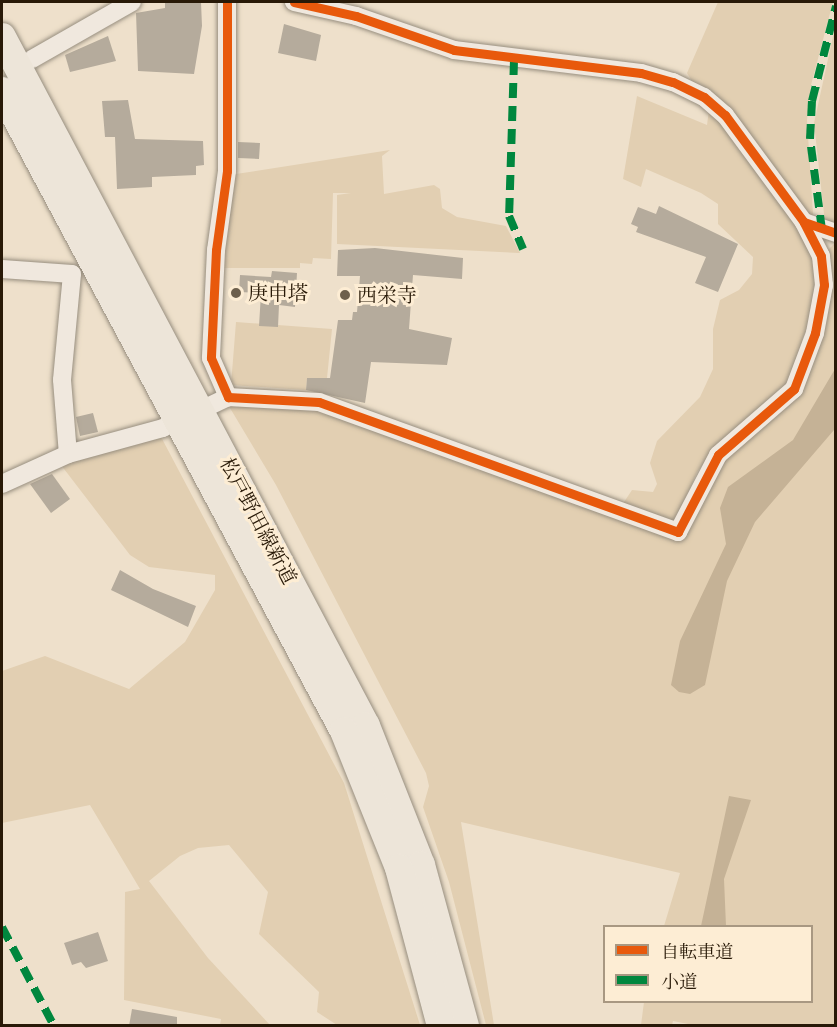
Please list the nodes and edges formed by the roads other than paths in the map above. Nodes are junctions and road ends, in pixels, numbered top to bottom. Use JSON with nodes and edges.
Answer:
{"nodes":[{"id":1,"x":132,"y":2,"type":"edge"},
{"id":2,"x":227,"y":2,"type":"edge"},
{"id":3,"x":294,"y":2,"type":"edge"},
{"id":4,"x":2,"y":37,"type":"edge"},
{"id":5,"x":32,"y":59,"type":"dead end"},
{"id":6,"x":2,"y":91,"type":"edge"},
{"id":7,"x":804,"y":222,"type":"junction"},
{"id":8,"x":836,"y":233,"type":"edge"},
{"id":9,"x":2,"y":269,"type":"edge"},
{"id":10,"x":228,"y":396,"type":"junction"},
{"id":11,"x":189,"y":414,"type":"junction"},
{"id":12,"x":68,"y":454,"type":"junction"},
{"id":13,"x":2,"y":483,"type":"edge"},
{"id":14,"x":441,"y":1026,"type":"edge"},
{"id":15,"x":465,"y":1026,"type":"edge"}],
"edges":[{"from":1,"to":5,"type":"street"},
{"from":2,"to":10,"type":"street"},
{"from":3,"to":7,"type":"street"},
{"from":4,"to":11,"type":"main road","name":"松戸野田線新道"},
{"from":6,"to":11,"type":"main road","name":"松戸野田線新道"},
{"from":7,"to":8,"type":"street"},
{"from":7,"to":10,"type":"street"},
{"from":9,"to":12,"type":"street"},
{"from":10,"to":11,"type":"street"},
{"from":11,"to":12,"type":"street"},
{"from":11,"to":14,"type":"main road","name":"松戸野田線新道"},
{"from":11,"to":15,"type":"main road","name":"松戸野田線新道"},
{"from":12,"to":13,"type":"street"}]}
